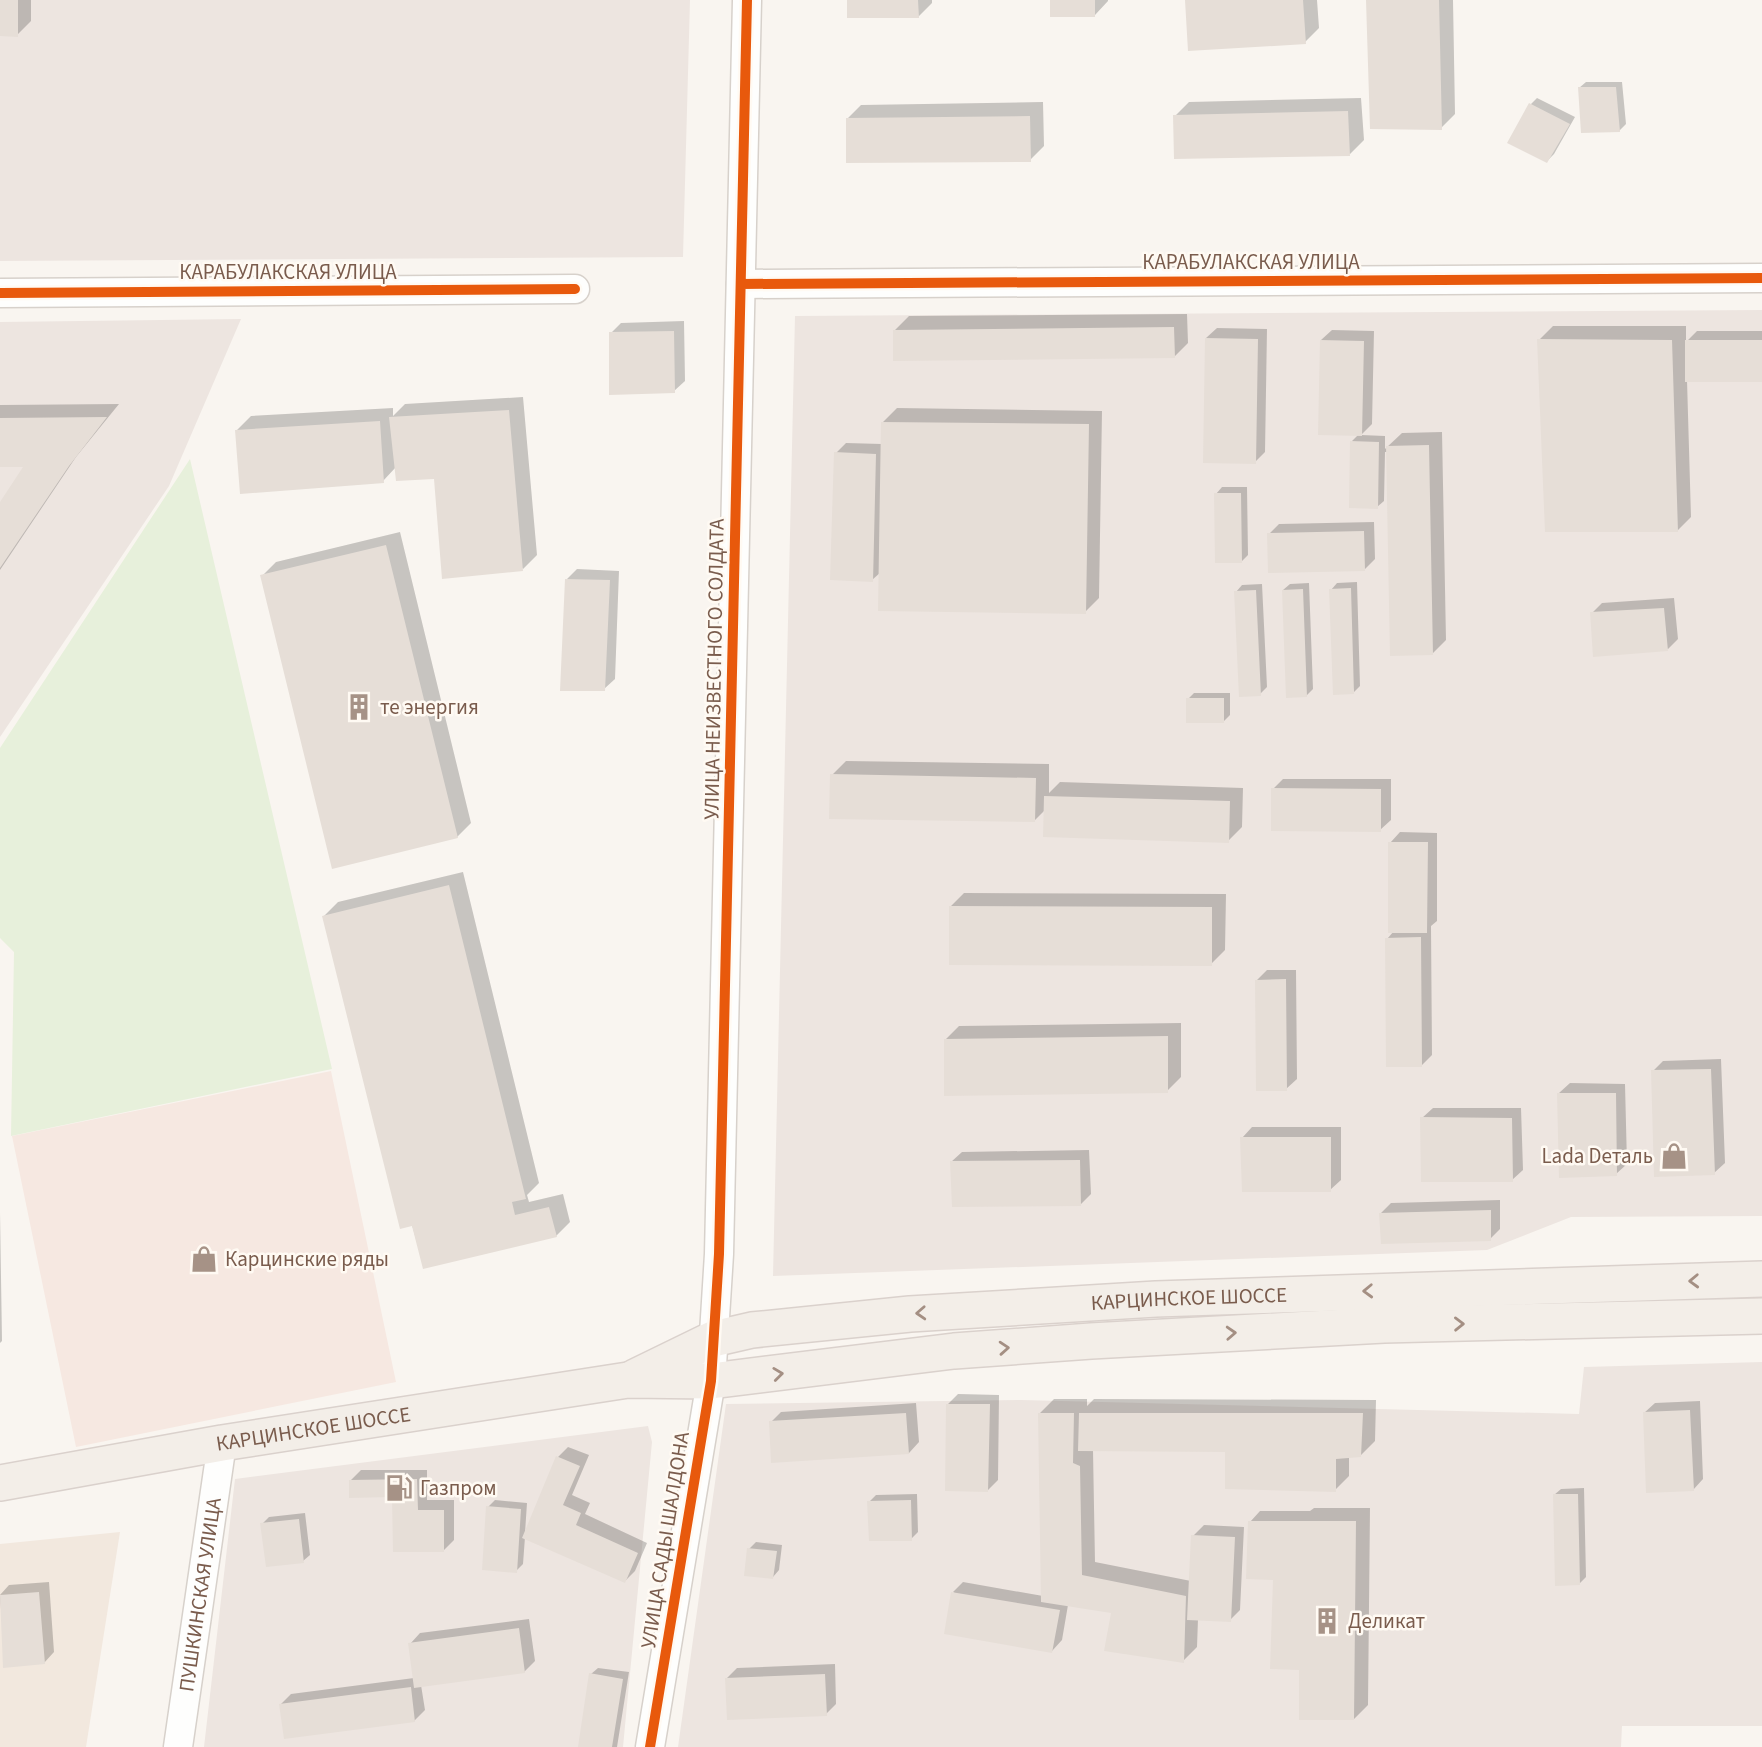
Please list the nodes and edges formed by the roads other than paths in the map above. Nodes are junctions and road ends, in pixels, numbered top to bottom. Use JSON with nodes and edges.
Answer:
{"nodes":[{"id":1,"x":747,"y":0,"type":"edge"},
{"id":2,"x":1762,"y":278,"type":"edge"},
{"id":3,"x":741,"y":284,"type":"junction"},
{"id":4,"x":575,"y":289,"type":"dead end"},
{"id":5,"x":0,"y":293,"type":"edge"},
{"id":6,"x":1762,"y":1279,"type":"edge"},
{"id":7,"x":1762,"y":1316,"type":"edge"},
{"id":8,"x":713,"y":1339,"type":"junction"},
{"id":9,"x":628,"y":1380,"type":"junction"},
{"id":10,"x":710,"y":1381,"type":"junction"},
{"id":11,"x":222,"y":1443,"type":"junction"},
{"id":12,"x":0,"y":1483,"type":"edge"},
{"id":13,"x":178,"y":1747,"type":"edge"},
{"id":14,"x":650,"y":1747,"type":"edge"}],
"edges":[{"from":1,"to":3,"type":"street","name":"УЛИЦА НЕИЗВЕСТНОГО СОЛДАТА"},
{"from":2,"to":3,"type":"street","name":"КАРАБУЛАКСКАЯ УЛИЦА"},
{"from":3,"to":8,"type":"street","name":"УЛИЦА НЕИЗВЕСТНОГО СОЛДАТА"},
{"from":4,"to":5,"type":"street","name":"КАРАБУЛАКСКАЯ УЛИЦА"},
{"from":6,"to":8,"type":"main road","name":"КАРЦИНСКОЕ ШОССЕ","one_way":true},
{"from":10,"to":7,"type":"main road","name":"КАРЦИНСКОЕ ШОССЕ","one_way":true},
{"from":8,"to":9,"type":"main road","name":"КАРЦИНСКОЕ ШОССЕ"},
{"from":8,"to":10,"type":"street","name":"УЛИЦА САДЫ ШАЛДОНА"},
{"from":9,"to":10,"type":"main road","name":"КАРЦИНСКОЕ ШОССЕ"},
{"from":9,"to":11,"type":"main road","name":"КАРЦИНСКОЕ ШОССЕ"},
{"from":10,"to":14,"type":"street","name":"УЛИЦА САДЫ ШАЛДОНА"},
{"from":11,"to":12,"type":"main road","name":"КАРЦИНСКОЕ ШОССЕ"},
{"from":11,"to":13,"type":"street","name":"ПУШКИНСКАЯ УЛИЦА"}]}
